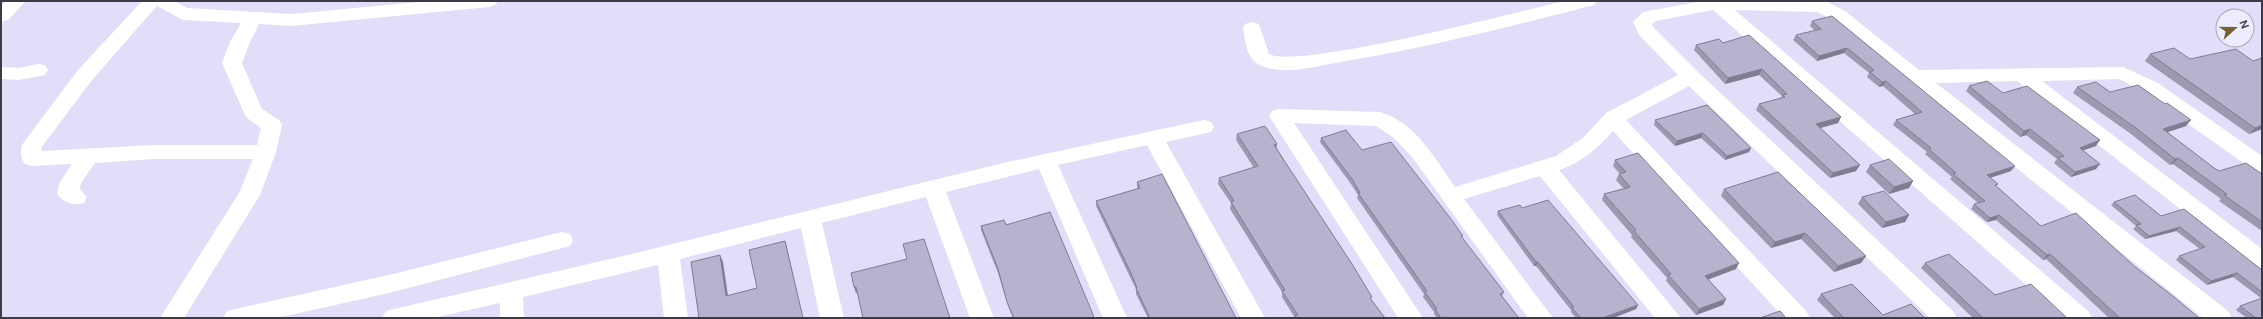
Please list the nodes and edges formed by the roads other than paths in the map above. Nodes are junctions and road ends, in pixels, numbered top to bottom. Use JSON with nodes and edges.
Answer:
{"nodes":[{"id":1,"x":18,"y":1,"type":"edge"},
{"id":2,"x":152,"y":1,"type":"edge"},
{"id":3,"x":162,"y":1,"type":"edge"},
{"id":4,"x":489,"y":1,"type":"edge"},
{"id":5,"x":1588,"y":1,"type":"edge"},
{"id":6,"x":1717,"y":4,"type":"junction"},
{"id":7,"x":1,"y":16,"type":"edge"},
{"id":8,"x":253,"y":19,"type":"junction"},
{"id":9,"x":1252,"y":28,"type":"dead end"},
{"id":10,"x":38,"y":70,"type":"dead end"},
{"id":11,"x":1,"y":73,"type":"edge"},
{"id":12,"x":2021,"y":75,"type":"junction"},
{"id":13,"x":1691,"y":77,"type":"junction"},
{"id":14,"x":1915,"y":77,"type":"junction"},
{"id":15,"x":1613,"y":118,"type":"junction"},
{"id":16,"x":1204,"y":127,"type":"dead end"},
{"id":17,"x":1153,"y":137,"type":"junction"},
{"id":18,"x":266,"y":152,"type":"junction"},
{"id":19,"x":89,"y":155,"type":"junction"},
{"id":20,"x":1046,"y":161,"type":"junction"},
{"id":21,"x":2262,"y":166,"type":"edge"},
{"id":22,"x":1545,"y":168,"type":"junction"},
{"id":23,"x":933,"y":187,"type":"junction"},
{"id":24,"x":1450,"y":196,"type":"junction"},
{"id":25,"x":76,"y":197,"type":"dead end"},
{"id":26,"x":810,"y":218,"type":"junction"},
{"id":27,"x":562,"y":240,"type":"dead end"},
{"id":28,"x":668,"y":254,"type":"junction"},
{"id":29,"x":2262,"y":261,"type":"edge"},
{"id":30,"x":511,"y":290,"type":"junction"},
{"id":31,"x":172,"y":318,"type":"edge"},
{"id":32,"x":235,"y":318,"type":"edge"},
{"id":33,"x":394,"y":318,"type":"edge"},
{"id":34,"x":512,"y":318,"type":"edge"},
{"id":35,"x":676,"y":318,"type":"edge"},
{"id":36,"x":832,"y":318,"type":"edge"},
{"id":37,"x":982,"y":318,"type":"edge"},
{"id":38,"x":1115,"y":318,"type":"edge"},
{"id":39,"x":1254,"y":318,"type":"edge"},
{"id":40,"x":1411,"y":318,"type":"edge"},
{"id":41,"x":1541,"y":318,"type":"edge"},
{"id":42,"x":1669,"y":318,"type":"edge"},
{"id":43,"x":1798,"y":318,"type":"edge"},
{"id":44,"x":1945,"y":318,"type":"edge"},
{"id":45,"x":2080,"y":318,"type":"edge"},
{"id":46,"x":2220,"y":318,"type":"edge"}],
"edges":[{"from":1,"to":7,"type":"street"},
{"from":2,"to":19,"type":"street"},
{"from":3,"to":8,"type":"street"},
{"from":4,"to":8,"type":"street"},
{"from":5,"to":9,"type":"street"},
{"from":6,"to":13,"type":"street"},
{"from":6,"to":14,"type":"street"},
{"from":6,"to":45,"type":"street"},
{"from":8,"to":18,"type":"street"},
{"from":10,"to":11,"type":"street"},
{"from":12,"to":14,"type":"street"},
{"from":12,"to":21,"type":"street"},
{"from":12,"to":29,"type":"street"},
{"from":13,"to":15,"type":"street"},
{"from":13,"to":44,"type":"street"},
{"from":14,"to":46,"type":"street"},
{"from":15,"to":22,"type":"street"},
{"from":15,"to":43,"type":"street"},
{"from":16,"to":17,"type":"street"},
{"from":17,"to":20,"type":"street"},
{"from":17,"to":39,"type":"street"},
{"from":18,"to":19,"type":"street"},
{"from":18,"to":31,"type":"street"},
{"from":19,"to":25,"type":"street"},
{"from":20,"to":23,"type":"street"},
{"from":20,"to":38,"type":"street"},
{"from":22,"to":24,"type":"street"},
{"from":22,"to":42,"type":"street"},
{"from":23,"to":26,"type":"street"},
{"from":23,"to":37,"type":"street"},
{"from":24,"to":40,"type":"street"},
{"from":24,"to":41,"type":"street"},
{"from":26,"to":28,"type":"street"},
{"from":26,"to":36,"type":"street"},
{"from":27,"to":32,"type":"street"},
{"from":28,"to":30,"type":"street"},
{"from":28,"to":35,"type":"street"},
{"from":30,"to":33,"type":"street"},
{"from":30,"to":34,"type":"street"}]}
